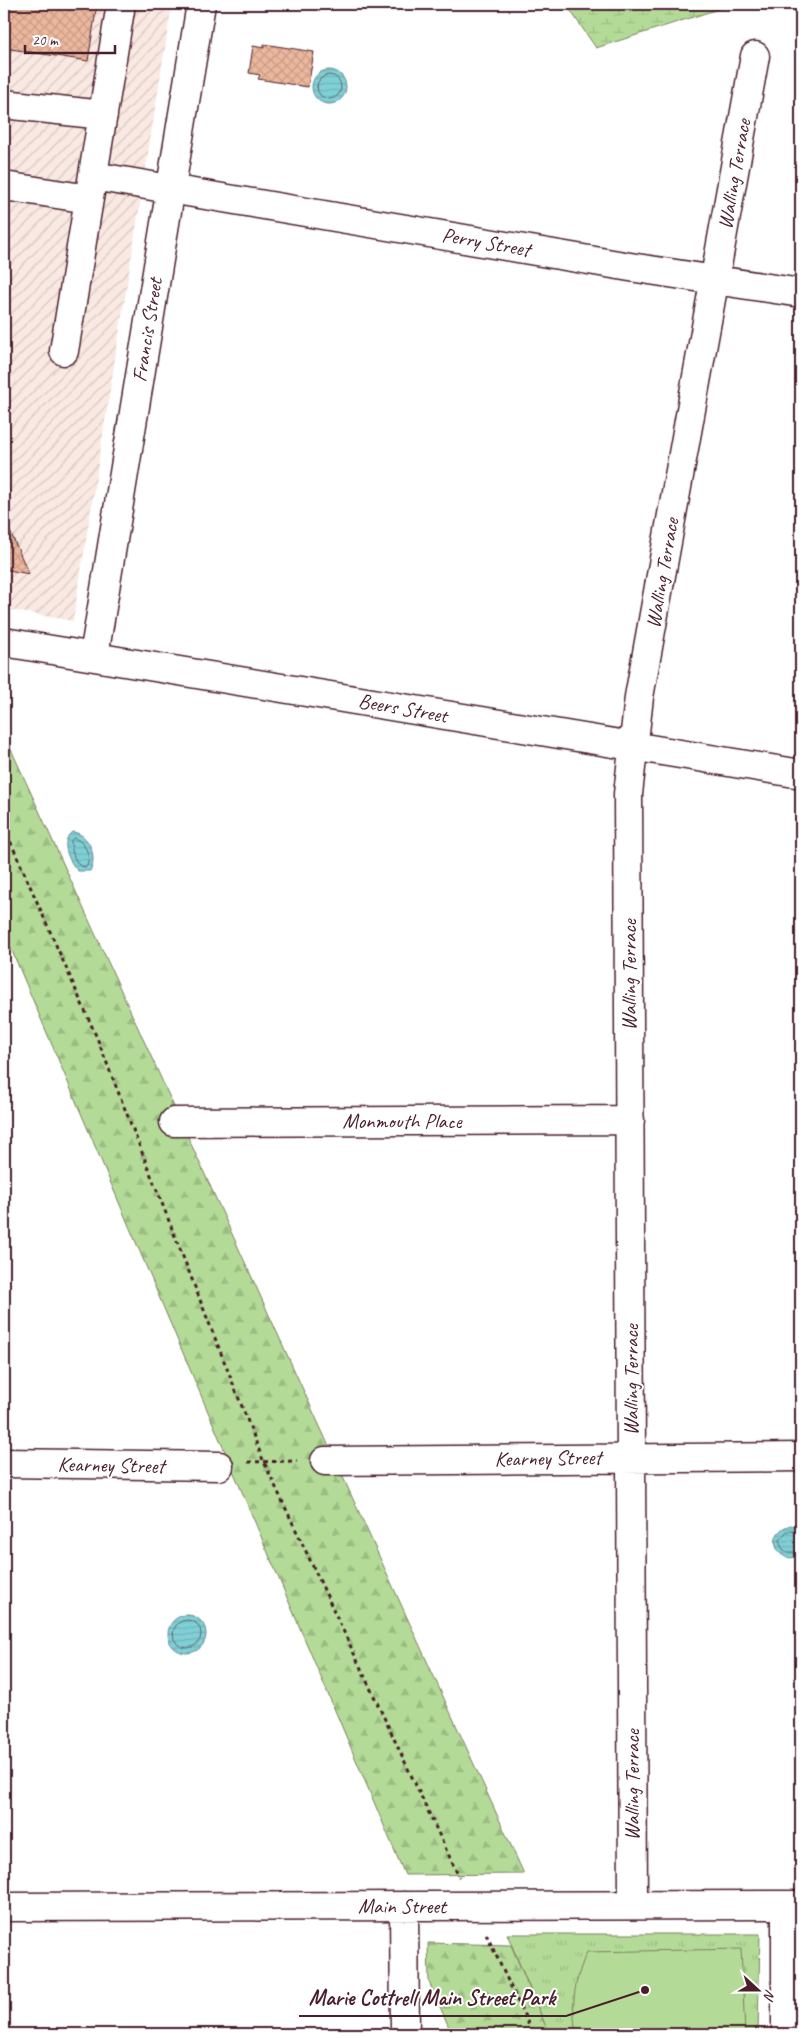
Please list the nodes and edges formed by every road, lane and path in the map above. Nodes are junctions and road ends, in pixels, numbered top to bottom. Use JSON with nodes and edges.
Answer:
{"nodes":[{"id":1,"x":121,"y":4,"type":"edge"},
{"id":2,"x":201,"y":4,"type":"edge"},
{"id":3,"x":756,"y":56,"type":"dead end"},
{"id":4,"x":4,"y":104,"type":"edge"},
{"id":5,"x":103,"y":116,"type":"junction"},
{"id":6,"x":4,"y":186,"type":"edge"},
{"id":7,"x":91,"y":188,"type":"junction"},
{"id":8,"x":170,"y":188,"type":"junction"},
{"id":9,"x":714,"y":280,"type":"junction"},
{"id":10,"x":801,"y":293,"type":"edge"},
{"id":11,"x":64,"y":351,"type":"dead end"},
{"id":12,"x":4,"y":642,"type":"edge"},
{"id":13,"x":94,"y":656,"type":"junction"},
{"id":14,"x":633,"y":747,"type":"junction"},
{"id":15,"x":801,"y":774,"type":"edge"},
{"id":16,"x":4,"y":827,"type":"edge"},
{"id":17,"x":630,"y":1120,"type":"junction"},
{"id":18,"x":174,"y":1122,"type":"dead end"},
{"id":19,"x":801,"y":1457,"type":"edge"},
{"id":20,"x":631,"y":1458,"type":"junction"},
{"id":21,"x":263,"y":1460,"type":"junction"},
{"id":22,"x":325,"y":1461,"type":"joint"},
{"id":23,"x":4,"y":1463,"type":"edge"},
{"id":24,"x":219,"y":1466,"type":"joint"},
{"id":25,"x":472,"y":1905,"type":"junction"},
{"id":26,"x":633,"y":1905,"type":"junction"},
{"id":27,"x":793,"y":1905,"type":"edge"},
{"id":28,"x":404,"y":1906,"type":"junction"},
{"id":29,"x":4,"y":1907,"type":"edge"},
{"id":30,"x":405,"y":2034,"type":"edge"},
{"id":31,"x":533,"y":2034,"type":"edge"},
{"id":32,"x":786,"y":2034,"type":"edge"}],
"edges":[{"from":1,"to":5,"type":"street"},
{"from":2,"to":8,"type":"street","name":"Francis Street"},
{"from":3,"to":9,"type":"street","name":"Walling Terrace"},
{"from":4,"to":5,"type":"street"},
{"from":5,"to":7,"type":"street"},
{"from":6,"to":7,"type":"street","name":"Perry Street"},
{"from":7,"to":8,"type":"street","name":"Perry Street"},
{"from":7,"to":11,"type":"street"},
{"from":8,"to":9,"type":"street","name":"Perry Street"},
{"from":8,"to":13,"type":"street","name":"Francis Street"},
{"from":9,"to":10,"type":"street","name":"Perry Street"},
{"from":9,"to":14,"type":"street","name":"Walling Terrace"},
{"from":12,"to":13,"type":"street","name":"Beers Street"},
{"from":13,"to":14,"type":"street","name":"Beers Street"},
{"from":14,"to":15,"type":"street","name":"Beers Street"},
{"from":14,"to":17,"type":"street","name":"Walling Terrace"},
{"from":16,"to":21,"type":"path"},
{"from":17,"to":18,"type":"street","name":"Monmouth Place"},
{"from":17,"to":20,"type":"street","name":"Walling Terrace"},
{"from":19,"to":20,"type":"street","name":"Kearney Street"},
{"from":20,"to":22,"type":"street","name":"Kearney Street"},
{"from":20,"to":26,"type":"street","name":"Walling Terrace"},
{"from":21,"to":22,"type":"path"},
{"from":21,"to":24,"type":"path"},
{"from":21,"to":25,"type":"path"},
{"from":23,"to":24,"type":"street","name":"Kearney Street"},
{"from":25,"to":26,"type":"street","name":"Main Street"},
{"from":25,"to":28,"type":"street","name":"Main Street"},
{"from":25,"to":31,"type":"path"},
{"from":26,"to":27,"type":"street","name":"Main Street"},
{"from":27,"to":32,"type":"street"},
{"from":28,"to":29,"type":"street","name":"Main Street"},
{"from":28,"to":30,"type":"street"}]}
